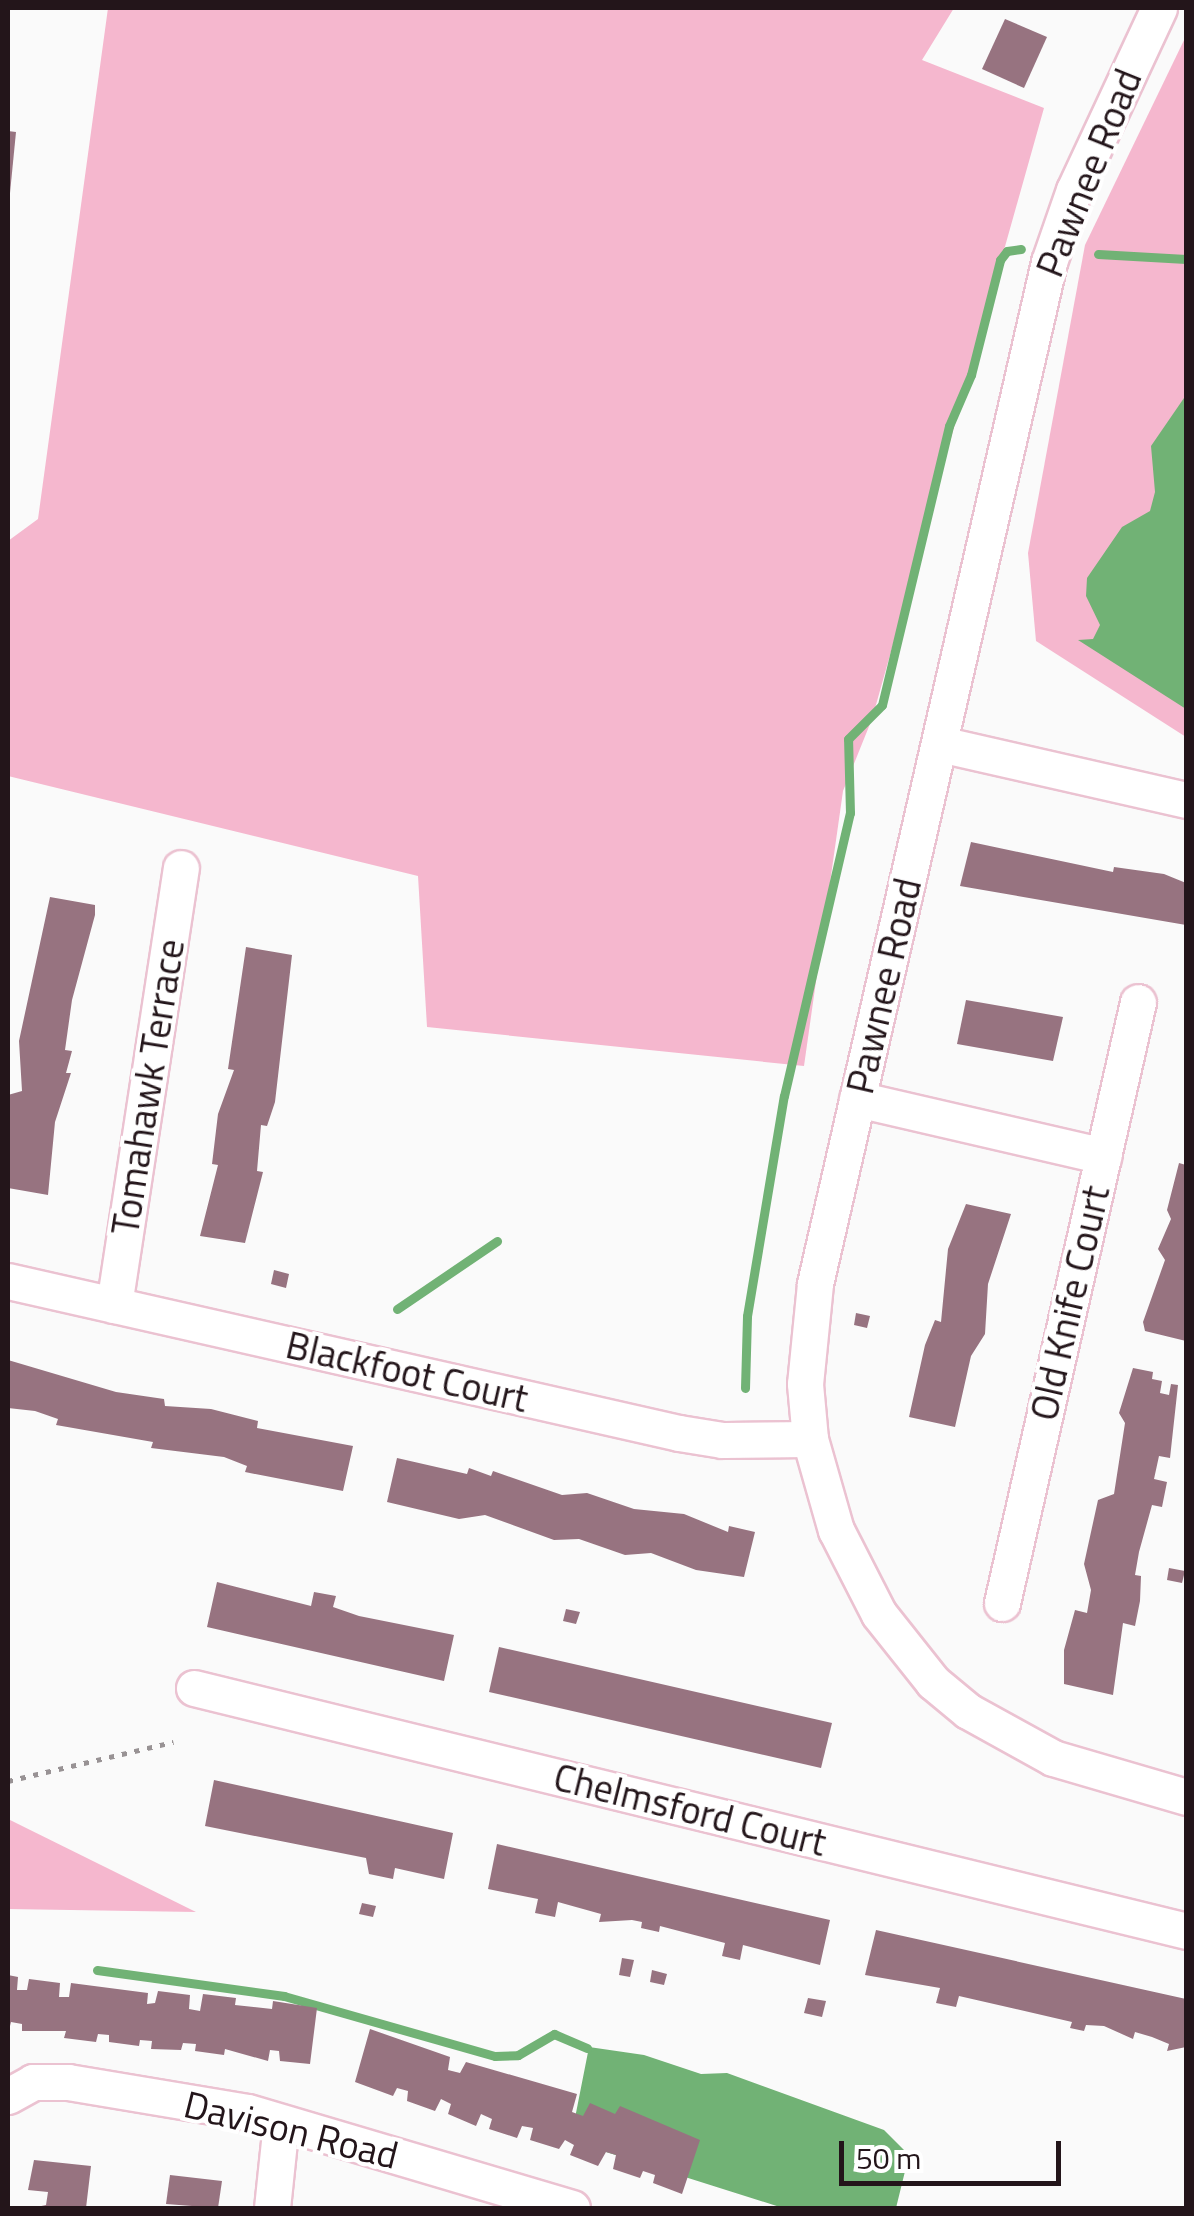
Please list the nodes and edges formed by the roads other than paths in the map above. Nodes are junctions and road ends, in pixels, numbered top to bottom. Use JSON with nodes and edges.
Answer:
{"nodes":[{"id":1,"x":1159,"y":8,"type":"edge"},
{"id":2,"x":940,"y":744,"type":"junction"},
{"id":3,"x":1186,"y":800,"type":"edge"},
{"id":4,"x":182,"y":868,"type":"dead end"},
{"id":5,"x":1138,"y":1002,"type":"dead end"},
{"id":6,"x":857,"y":1099,"type":"junction"},
{"id":7,"x":1103,"y":1156,"type":"junction"},
{"id":8,"x":8,"y":1281,"type":"edge"},
{"id":9,"x":114,"y":1305,"type":"junction"},
{"id":10,"x":810,"y":1439,"type":"junction"},
{"id":11,"x":1002,"y":1603,"type":"dead end"},
{"id":12,"x":194,"y":1688,"type":"dead end"},
{"id":13,"x":1186,"y":1797,"type":"edge"},
{"id":14,"x":1186,"y":1931,"type":"edge"},
{"id":15,"x":8,"y":2096,"type":"edge"},
{"id":16,"x":281,"y":2122,"type":"junction"},
{"id":17,"x":272,"y":2208,"type":"edge"},
{"id":18,"x":572,"y":2208,"type":"edge"}],
"edges":[{"from":1,"to":2,"type":"street","name":"Pawnee Road"},
{"from":2,"to":3,"type":"street"},
{"from":2,"to":6,"type":"street","name":"Pawnee Road"},
{"from":4,"to":9,"type":"street","name":"Tomahawk Terrace"},
{"from":5,"to":7,"type":"street","name":"Old Knife Court"},
{"from":6,"to":7,"type":"street"},
{"from":6,"to":10,"type":"street","name":"Pawnee Road"},
{"from":7,"to":11,"type":"street","name":"Old Knife Court"},
{"from":8,"to":9,"type":"street","name":"Blackfoot Court"},
{"from":9,"to":10,"type":"street","name":"Blackfoot Court"},
{"from":10,"to":13,"type":"street","name":"Pawnee Road"},
{"from":12,"to":14,"type":"street","name":"Chelmsford Court"},
{"from":15,"to":16,"type":"street","name":"Davison Road"},
{"from":16,"to":17,"type":"street"},
{"from":16,"to":18,"type":"street","name":"Davison Road"}]}
